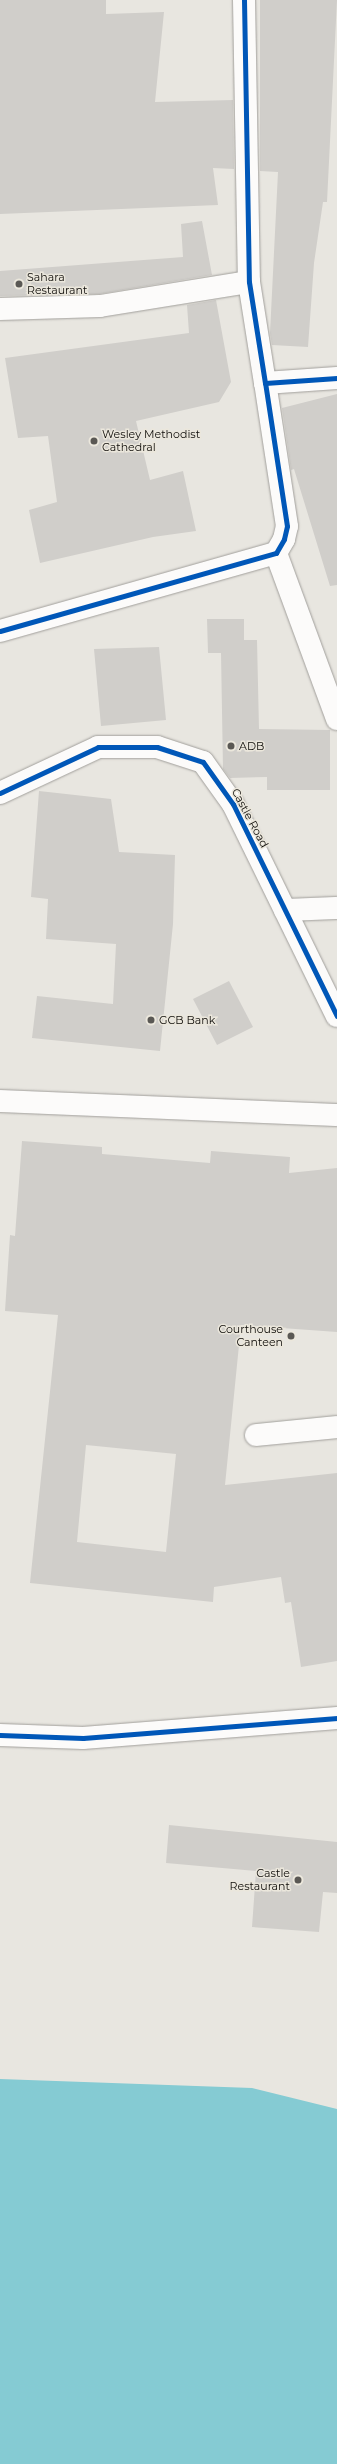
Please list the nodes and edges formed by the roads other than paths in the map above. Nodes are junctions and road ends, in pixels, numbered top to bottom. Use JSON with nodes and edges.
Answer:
{"nodes":[{"id":1,"x":244,"y":0,"type":"edge"},
{"id":2,"x":249,"y":282,"type":"junction"},
{"id":3,"x":0,"y":309,"type":"edge"},
{"id":4,"x":337,"y":378,"type":"edge"},
{"id":5,"x":265,"y":382,"type":"junction"},
{"id":6,"x":276,"y":553,"type":"junction"},
{"id":7,"x":0,"y":631,"type":"edge"},
{"id":8,"x":337,"y":719,"type":"edge"},
{"id":9,"x":0,"y":793,"type":"edge"},
{"id":10,"x":337,"y":908,"type":"edge"},
{"id":11,"x":285,"y":910,"type":"junction"},
{"id":12,"x":337,"y":1016,"type":"edge"},
{"id":13,"x":0,"y":1101,"type":"edge"},
{"id":14,"x":337,"y":1115,"type":"edge"},
{"id":15,"x":337,"y":1427,"type":"edge"},
{"id":16,"x":256,"y":1436,"type":"dead end"},
{"id":17,"x":337,"y":1718,"type":"edge"},
{"id":18,"x":0,"y":1735,"type":"edge"}],
"edges":[{"from":1,"to":2,"type":"street"},
{"from":2,"to":3,"type":"street"},
{"from":2,"to":5,"type":"street"},
{"from":4,"to":5,"type":"street"},
{"from":5,"to":6,"type":"street"},
{"from":6,"to":7,"type":"street"},
{"from":6,"to":8,"type":"street"},
{"from":9,"to":11,"type":"street","name":"Castle Road"},
{"from":10,"to":11,"type":"street"},
{"from":11,"to":12,"type":"street","name":"Castle Road"},
{"from":13,"to":14,"type":"street"},
{"from":15,"to":16,"type":"street"},
{"from":17,"to":18,"type":"street"}]}
